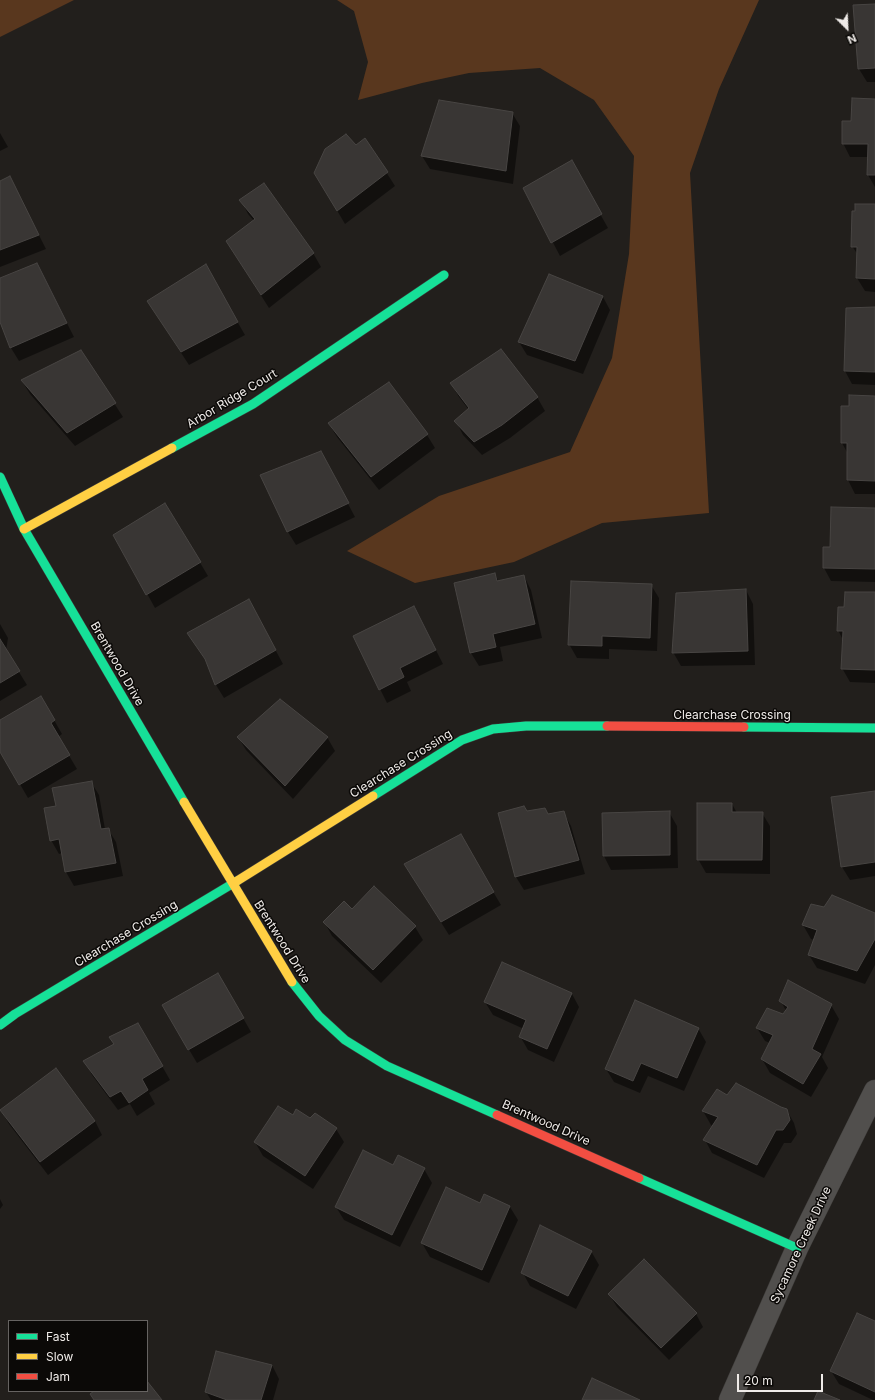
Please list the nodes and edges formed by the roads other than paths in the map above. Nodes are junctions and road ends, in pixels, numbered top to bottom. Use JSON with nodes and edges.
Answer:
{"nodes":[{"id":1,"x":444,"y":276,"type":"dead end"},
{"id":2,"x":0,"y":477,"type":"edge"},
{"id":3,"x":24,"y":529,"type":"junction"},
{"id":4,"x":875,"y":728,"type":"edge"},
{"id":5,"x":232,"y":884,"type":"junction"},
{"id":6,"x":0,"y":1025,"type":"edge"},
{"id":7,"x":875,"y":1092,"type":"edge"},
{"id":8,"x":797,"y":1248,"type":"junction"},
{"id":9,"x":730,"y":1400,"type":"edge"}],
"edges":[{"from":1,"to":3,"type":"street","name":"Arbor Ridge Court"},
{"from":2,"to":3,"type":"street","name":"Brentwood Drive"},
{"from":3,"to":5,"type":"street","name":"Brentwood Drive"},
{"from":4,"to":5,"type":"street","name":"Clearchase Crossing"},
{"from":5,"to":6,"type":"street","name":"Clearchase Crossing"},
{"from":5,"to":8,"type":"street","name":"Brentwood Drive"},
{"from":7,"to":8,"type":"street","name":"Sycamore Creek Drive"},
{"from":8,"to":9,"type":"street","name":"Sycamore Creek Drive"}]}
